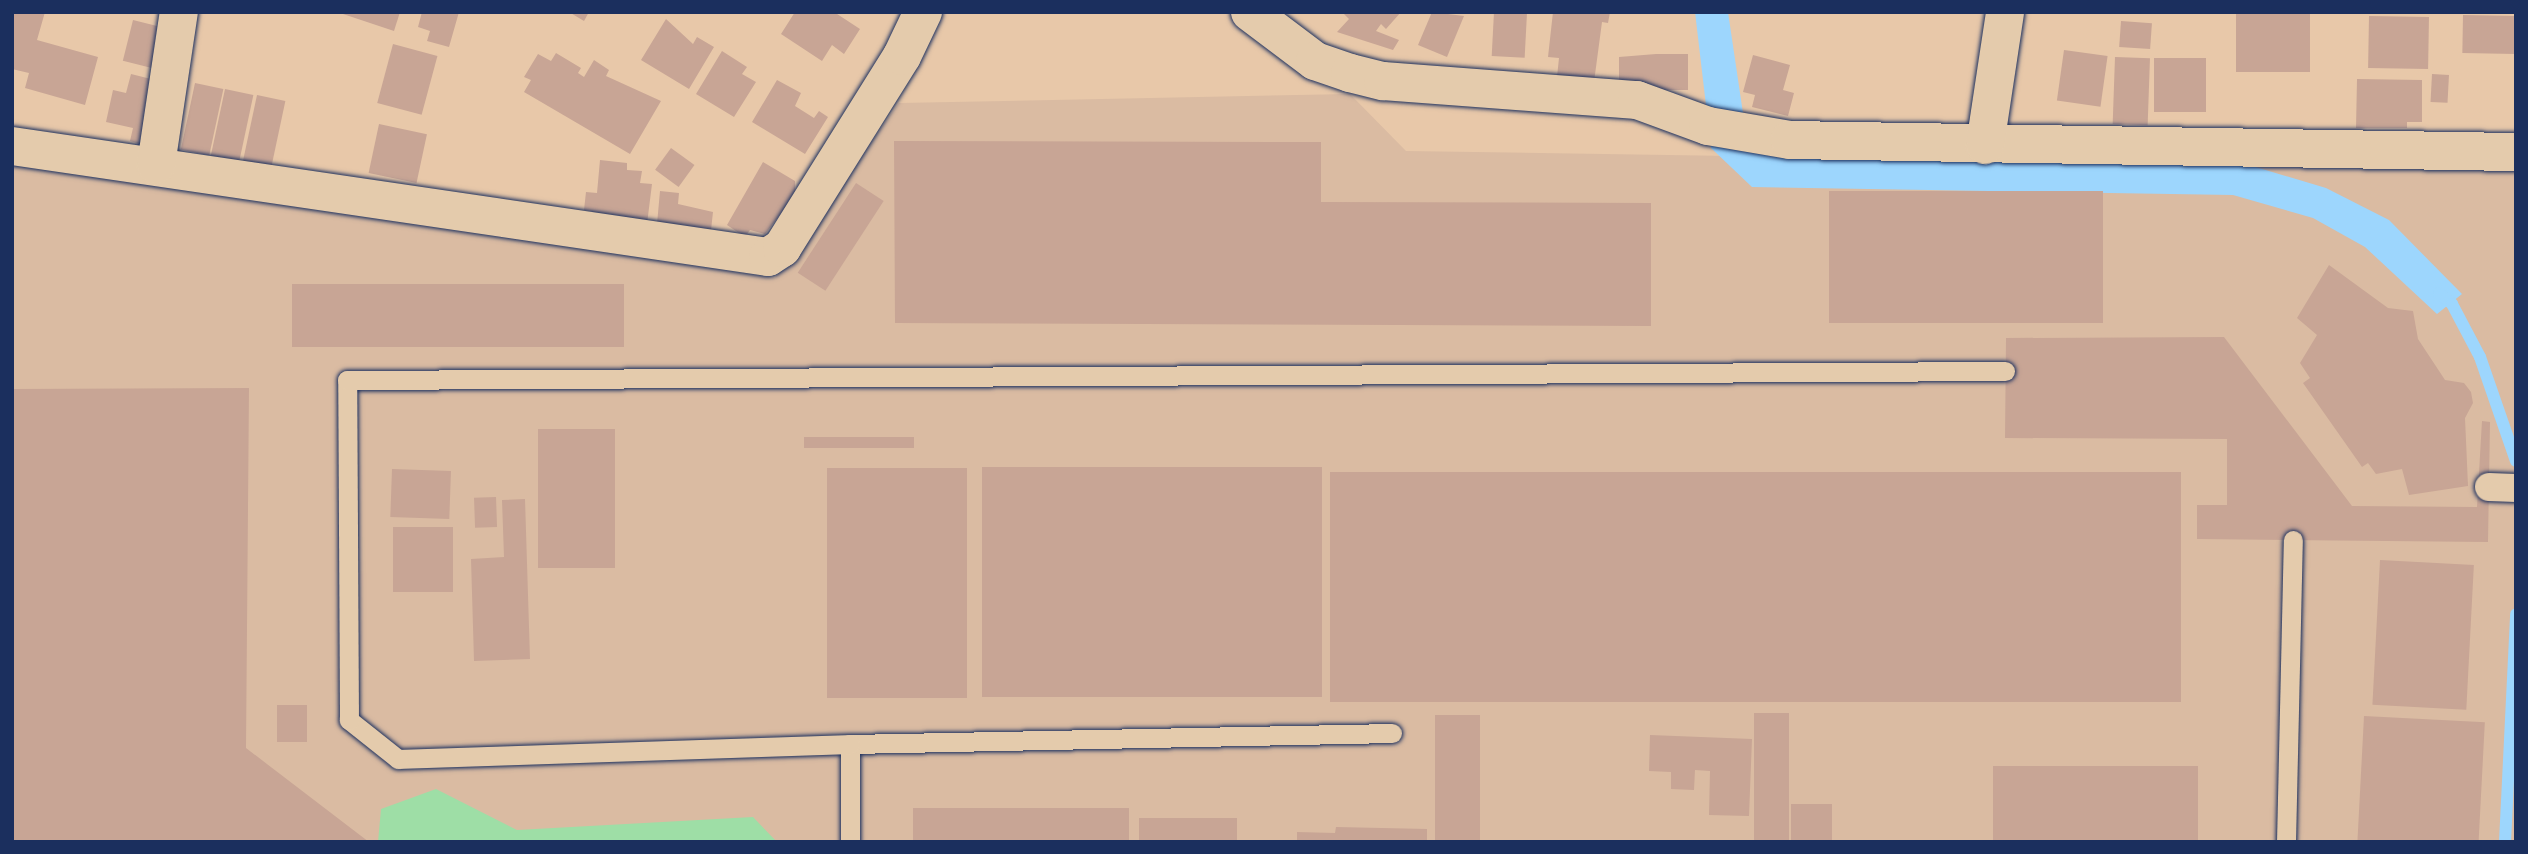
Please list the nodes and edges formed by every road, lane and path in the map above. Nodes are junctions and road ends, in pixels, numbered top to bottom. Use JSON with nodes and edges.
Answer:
{"nodes":[{"id":1,"x":179,"y":12,"type":"edge"},
{"id":2,"x":923,"y":12,"type":"edge"},
{"id":3,"x":1250,"y":12,"type":"edge"},
{"id":4,"x":2005,"y":12,"type":"edge"},
{"id":5,"x":1985,"y":145,"type":"junction"},
{"id":6,"x":12,"y":146,"type":"edge"},
{"id":7,"x":2516,"y":152,"type":"edge"},
{"id":8,"x":156,"y":165,"type":"junction"},
{"id":9,"x":2005,"y":371,"type":"dead end"},
{"id":10,"x":2293,"y":540,"type":"dead end"},
{"id":11,"x":1392,"y":733,"type":"dead end"},
{"id":12,"x":850,"y":744,"type":"junction"},
{"id":13,"x":850,"y":842,"type":"edge"},
{"id":14,"x":2286,"y":842,"type":"edge"}],
"edges":[{"from":1,"to":8,"type":"street"},
{"from":2,"to":8,"type":"street"},
{"from":3,"to":5,"type":"street"},
{"from":4,"to":5,"type":"street"},
{"from":5,"to":7,"type":"street"},
{"from":6,"to":8,"type":"street"},
{"from":9,"to":12,"type":"lane"},
{"from":10,"to":14,"type":"lane"},
{"from":11,"to":12,"type":"lane"},
{"from":12,"to":13,"type":"lane"}]}
